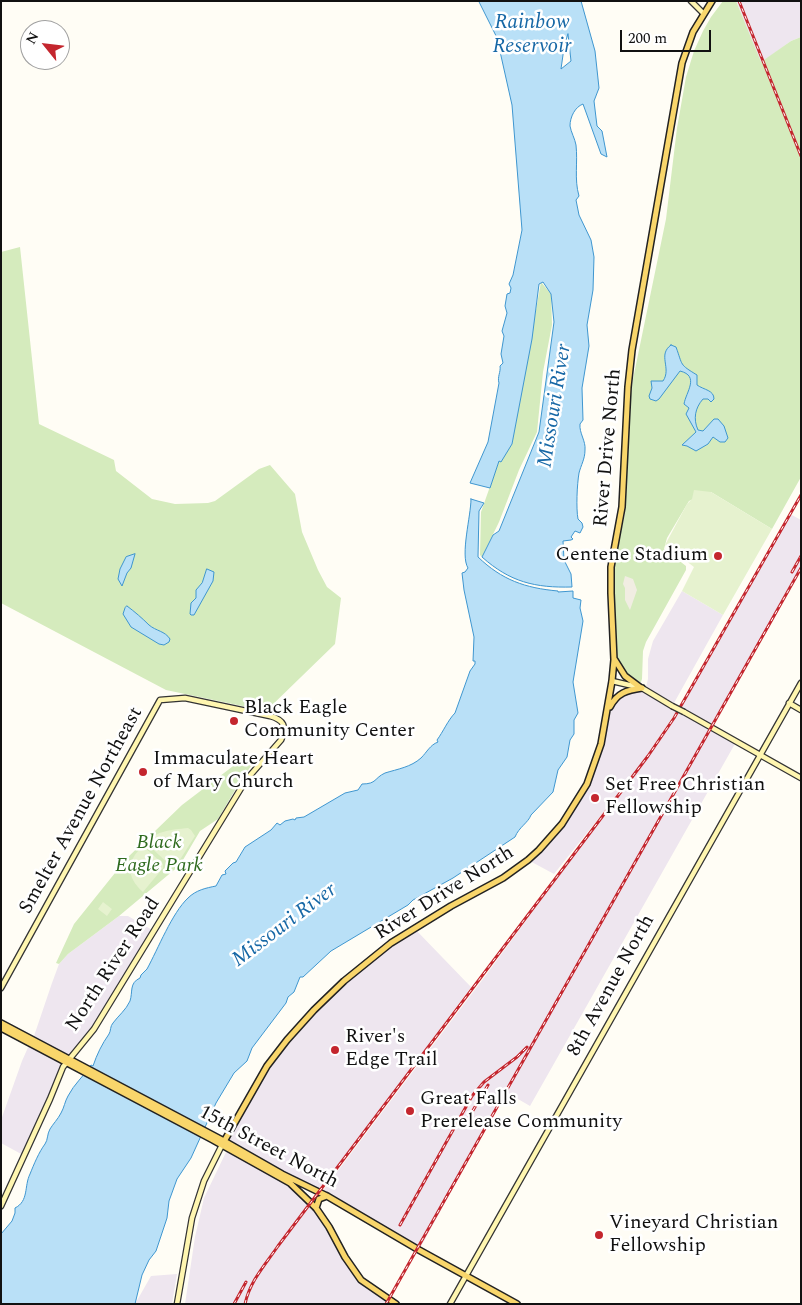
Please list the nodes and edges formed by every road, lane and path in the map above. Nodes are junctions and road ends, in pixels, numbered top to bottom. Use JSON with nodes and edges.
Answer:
{"nodes":[{"id":1,"x":691,"y":1,"type":"edge"},
{"id":2,"x":712,"y":1,"type":"edge"},
{"id":3,"x":703,"y":13,"type":"junction"},
{"id":4,"x":614,"y":660,"type":"junction"},
{"id":5,"x":612,"y":681,"type":"junction"},
{"id":6,"x":801,"y":683,"type":"edge"},
{"id":7,"x":642,"y":688,"type":"junction"},
{"id":8,"x":160,"y":700,"type":"joint"},
{"id":9,"x":789,"y":703,"type":"junction"},
{"id":10,"x":801,"y":710,"type":"edge"},
{"id":11,"x":608,"y":712,"type":"junction"},
{"id":12,"x":760,"y":755,"type":"junction"},
{"id":13,"x":801,"y":778,"type":"edge"},
{"id":14,"x":1,"y":988,"type":"edge"},
{"id":15,"x":1,"y":1023,"type":"edge"},
{"id":16,"x":1,"y":1028,"type":"edge"},
{"id":17,"x":67,"y":1060,"type":"junction"},
{"id":18,"x":223,"y":1143,"type":"junction"},
{"id":19,"x":326,"y":1196,"type":"junction"},
{"id":20,"x":1,"y":1206,"type":"edge"},
{"id":21,"x":316,"y":1208,"type":"junction"},
{"id":22,"x":467,"y":1275,"type":"junction"},
{"id":23,"x":178,"y":1304,"type":"edge"},
{"id":24,"x":396,"y":1304,"type":"edge"},
{"id":25,"x":450,"y":1304,"type":"edge"},
{"id":26,"x":517,"y":1304,"type":"edge"}],
"edges":[{"from":1,"to":3,"type":"street"},
{"from":2,"to":3,"type":"main road","name":"River Drive North"},
{"from":3,"to":4,"type":"main road","name":"River Drive North"},
{"from":4,"to":5,"type":"main road","name":"River Drive North"},
{"from":4,"to":7,"type":"main road"},
{"from":5,"to":7,"type":"street"},
{"from":5,"to":11,"type":"main road","name":"River Drive North"},
{"from":6,"to":9,"type":"street","name":"8th Avenue North"},
{"from":7,"to":11,"type":"main road"},
{"from":7,"to":12,"type":"street","bridge":true},
{"from":8,"to":14,"type":"street","name":"Smelter Avenue Northeast"},
{"from":8,"to":17,"type":"street","name":"North River Road"},
{"from":9,"to":10,"type":"street"},
{"from":9,"to":12,"type":"street","name":"8th Avenue North"},
{"from":11,"to":18,"type":"main road","name":"River Drive North"},
{"from":12,"to":13,"type":"street"},
{"from":12,"to":22,"type":"street","name":"8th Avenue North"},
{"from":15,"to":17,"type":"main road","name":"15th Street North"},
{"from":16,"to":17,"type":"main road","name":"15th Street North"},
{"from":17,"to":18,"type":"main road","name":"15th Street North"},
{"from":17,"to":20,"type":"street","name":"North River Road"},
{"from":18,"to":19,"type":"main road","name":"15th Street North"},
{"from":18,"to":21,"type":"main road","name":"15th Street North"},
{"from":18,"to":23,"type":"street","name":"River Drive North"},
{"from":19,"to":21,"type":"main road"},
{"from":19,"to":22,"type":"main road","name":"15th Street North"},
{"from":21,"to":24,"type":"main road","name":"15th Street North"},
{"from":22,"to":25,"type":"street","name":"8th Avenue North"},
{"from":22,"to":26,"type":"main road","name":"15th Street North"}]}
